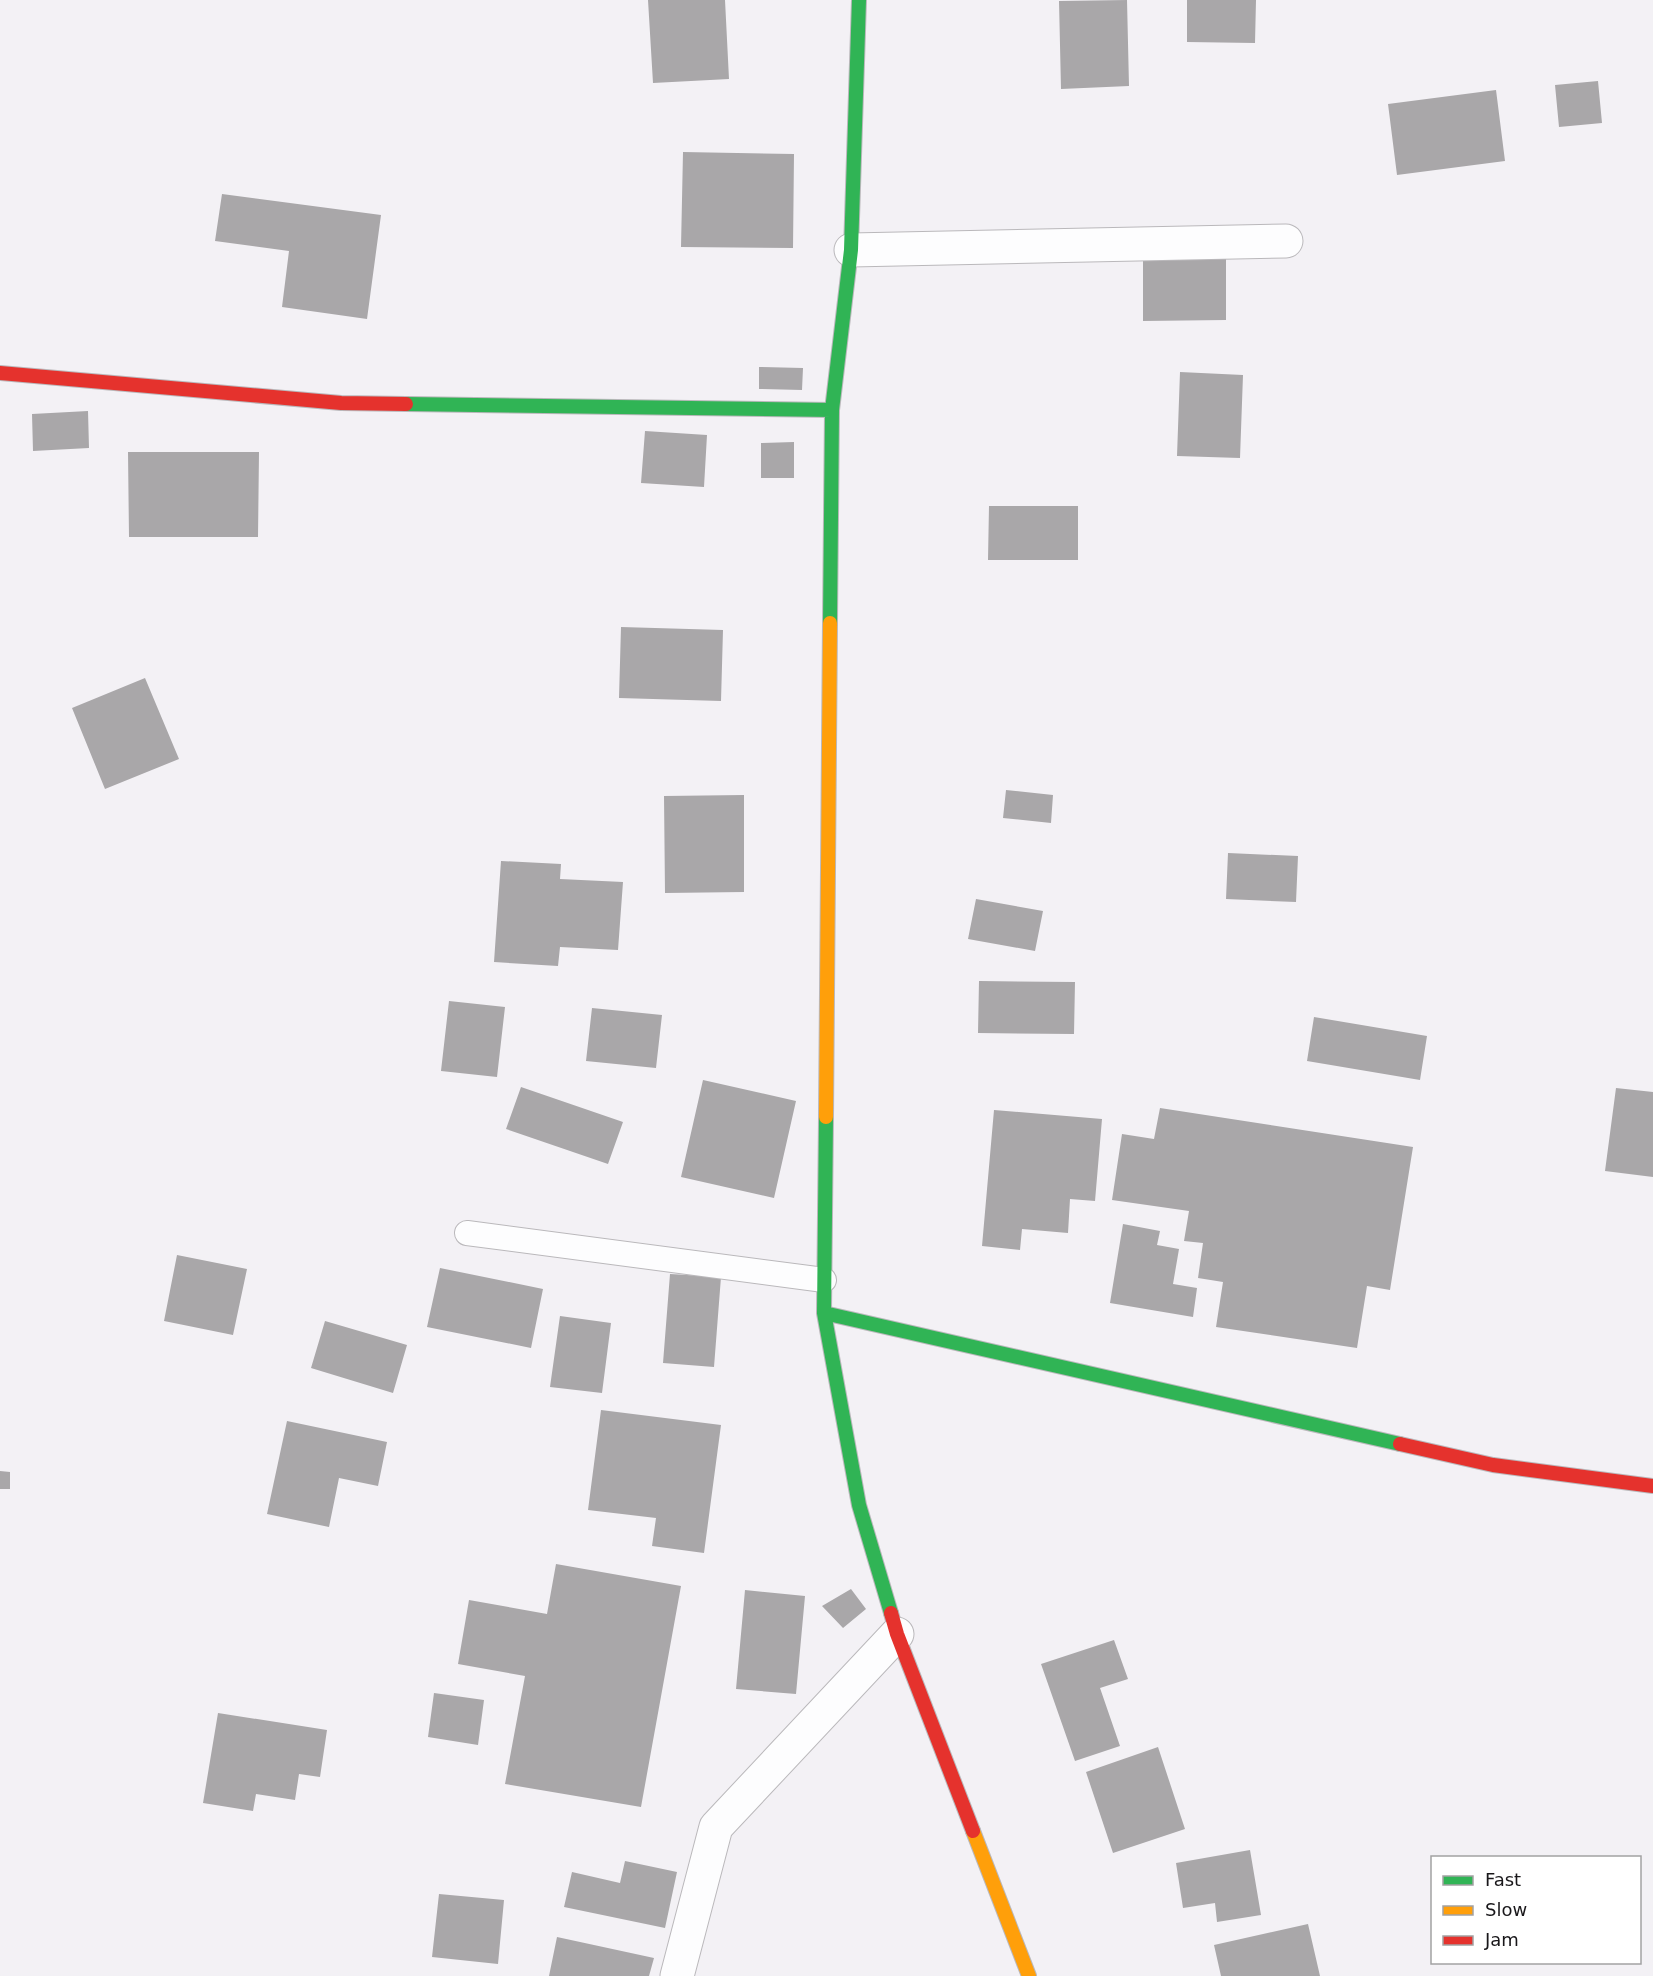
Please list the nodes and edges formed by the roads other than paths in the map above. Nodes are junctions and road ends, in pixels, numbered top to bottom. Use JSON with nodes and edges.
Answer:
{"nodes":[{"id":1,"x":859,"y":0,"type":"edge"},
{"id":2,"x":1286,"y":241,"type":"dead end"},
{"id":3,"x":851,"y":250,"type":"junction"},
{"id":4,"x":0,"y":373,"type":"edge"},
{"id":5,"x":832,"y":410,"type":"junction"},
{"id":6,"x":467,"y":1233,"type":"dead end"},
{"id":7,"x":824,"y":1280,"type":"junction"},
{"id":8,"x":824,"y":1312,"type":"junction"},
{"id":9,"x":1653,"y":1486,"type":"edge"},
{"id":10,"x":897,"y":1634,"type":"junction"},
{"id":11,"x":677,"y":1976,"type":"edge"},
{"id":12,"x":1029,"y":1976,"type":"edge"}],
"edges":[{"from":1,"to":3,"type":"main road"},
{"from":2,"to":3,"type":"street"},
{"from":3,"to":5,"type":"main road"},
{"from":4,"to":5,"type":"main road"},
{"from":5,"to":7,"type":"main road"},
{"from":6,"to":7,"type":"lane"},
{"from":7,"to":8,"type":"main road"},
{"from":8,"to":9,"type":"main road"},
{"from":8,"to":10,"type":"main road"},
{"from":10,"to":11,"type":"street"},
{"from":10,"to":12,"type":"main road"}]}
